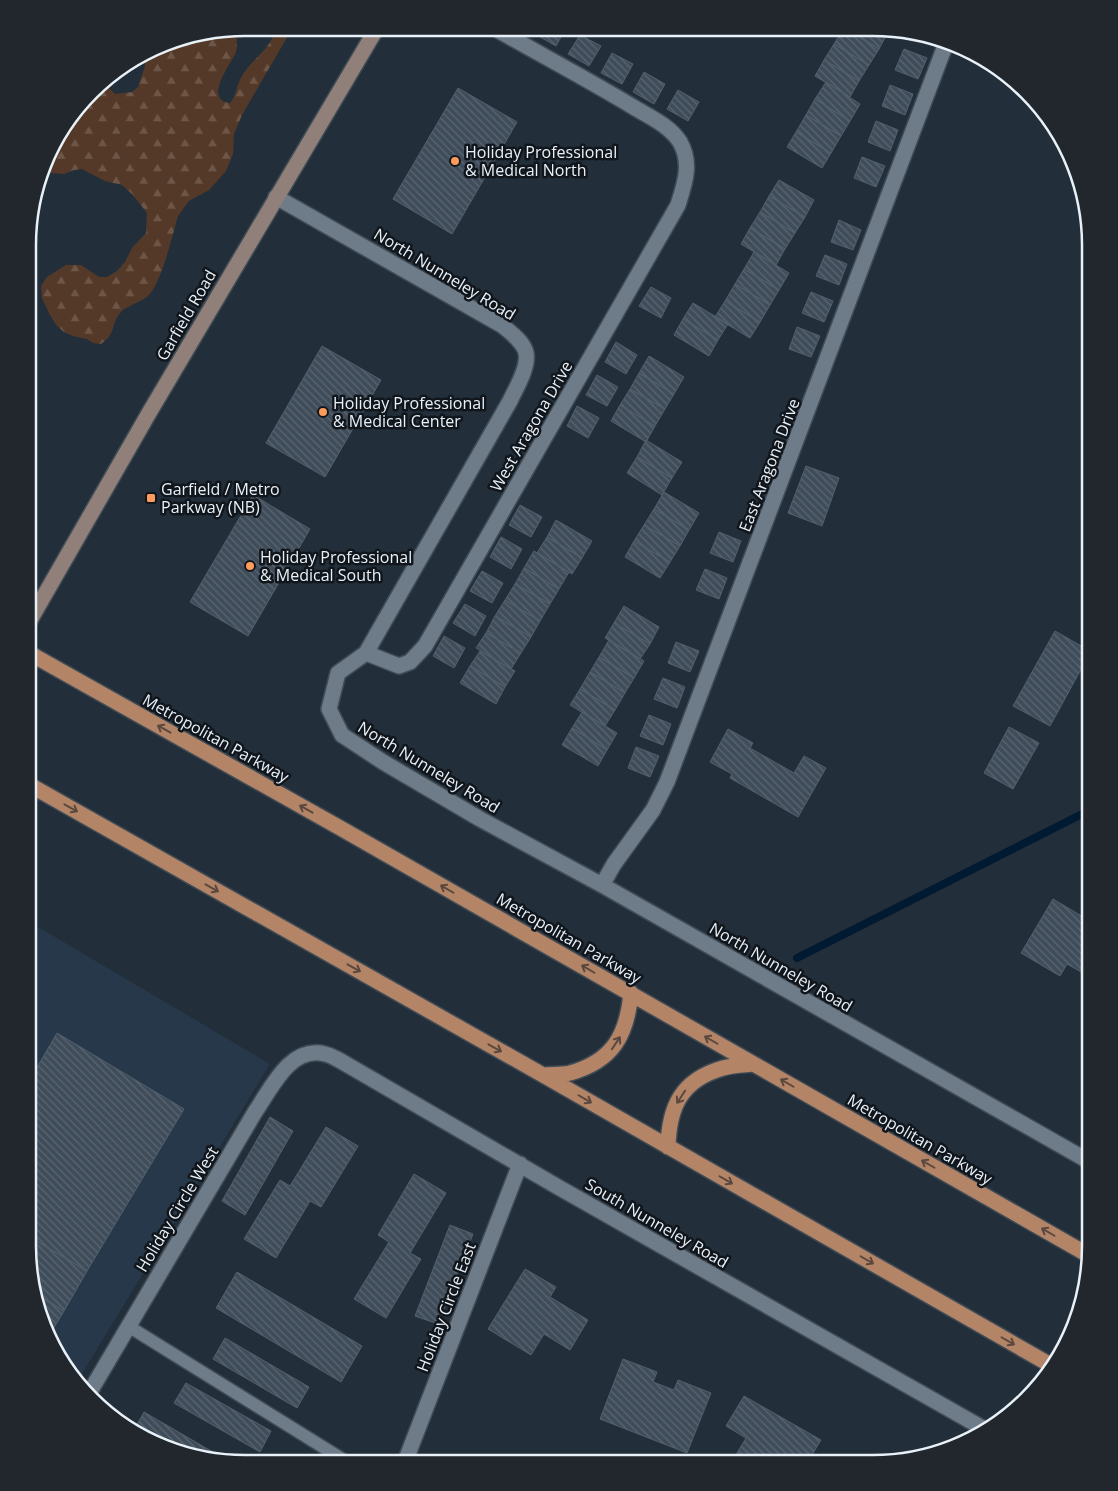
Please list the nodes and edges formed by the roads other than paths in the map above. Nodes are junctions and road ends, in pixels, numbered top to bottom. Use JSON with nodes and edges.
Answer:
{"nodes":[{"id":1,"x":372,"y":36,"type":"edge"},
{"id":2,"x":508,"y":36,"type":"edge"},
{"id":3,"x":944,"y":49,"type":"edge"},
{"id":4,"x":276,"y":197,"type":"junction"},
{"id":5,"x":36,"y":610,"type":"edge"},
{"id":6,"x":366,"y":653,"type":"junction"},
{"id":7,"x":36,"y":656,"type":"edge"},
{"id":8,"x":36,"y":789,"type":"edge"},
{"id":9,"x":602,"y":885,"type":"junction"},
{"id":10,"x":631,"y":993,"type":"junction"},
{"id":11,"x":309,"y":1054,"type":"joint"},
{"id":12,"x":754,"y":1064,"type":"junction"},
{"id":13,"x":543,"y":1075,"type":"junction"},
{"id":14,"x":668,"y":1147,"type":"junction"},
{"id":15,"x":1082,"y":1157,"type":"edge"},
{"id":16,"x":520,"y":1164,"type":"junction"},
{"id":17,"x":1082,"y":1251,"type":"edge"},
{"id":18,"x":128,"y":1326,"type":"junction"},
{"id":19,"x":1046,"y":1363,"type":"edge"},
{"id":20,"x":92,"y":1388,"type":"edge"},
{"id":21,"x":979,"y":1426,"type":"edge"},
{"id":22,"x":336,"y":1455,"type":"edge"},
{"id":23,"x":409,"y":1455,"type":"edge"}],
"edges":[{"from":1,"to":4,"type":"main road","name":"Garfield Road"},
{"from":2,"to":6,"type":"street","name":"West Aragona Drive"},
{"from":3,"to":9,"type":"street","name":"East Aragona Drive"},
{"from":4,"to":5,"type":"main road","name":"Garfield Road"},
{"from":4,"to":6,"type":"street","name":"North Nunneley Road"},
{"from":6,"to":9,"type":"street","name":"North Nunneley Road"},
{"from":10,"to":7,"type":"main road","name":"Metropolitan Parkway","one_way":true},
{"from":8,"to":13,"type":"main road","one_way":true},
{"from":9,"to":15,"type":"street","name":"North Nunneley Road"},
{"from":12,"to":10,"type":"main road","name":"Metropolitan Parkway","one_way":true},
{"from":13,"to":10,"type":"main road","one_way":true},
{"from":11,"to":16,"type":"street","name":"South Nunneley Road"},
{"from":11,"to":18,"type":"street","name":"Holiday Circle West"},
{"from":12,"to":14,"type":"main road","one_way":true},
{"from":17,"to":12,"type":"main road","name":"Metropolitan Parkway","one_way":true},
{"from":13,"to":14,"type":"main road","one_way":true},
{"from":14,"to":19,"type":"main road","one_way":true},
{"from":16,"to":21,"type":"street","name":"South Nunneley Road"},
{"from":16,"to":23,"type":"street","name":"Holiday Circle East"},
{"from":18,"to":20,"type":"street","name":"Holiday Circle West"},
{"from":18,"to":22,"type":"lane"}]}
